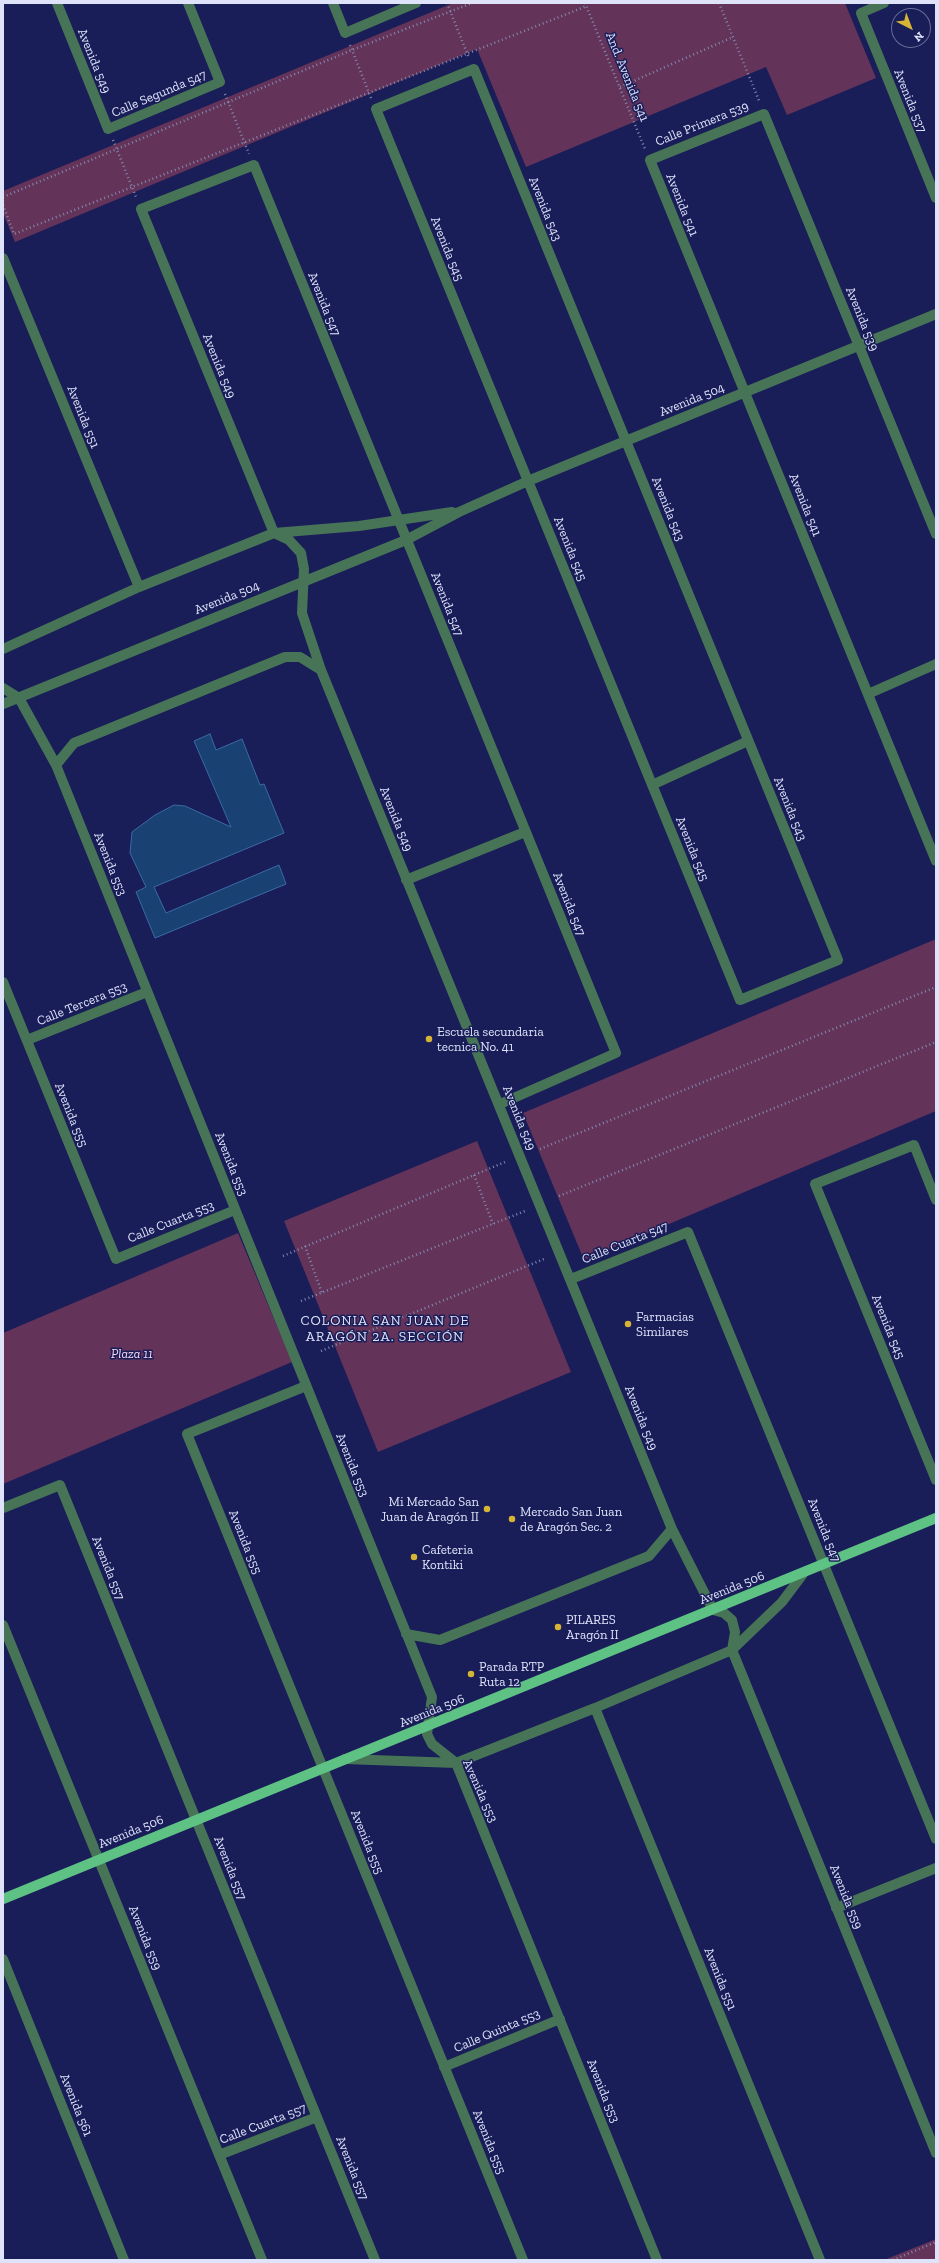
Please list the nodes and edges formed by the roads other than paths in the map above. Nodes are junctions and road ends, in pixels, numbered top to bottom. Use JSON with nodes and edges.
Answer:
{"nodes":[{"id":1,"x":57,"y":3,"type":"edge"},
{"id":2,"x":188,"y":3,"type":"edge"},
{"id":3,"x":333,"y":3,"type":"edge"},
{"id":4,"x":416,"y":3,"type":"edge"},
{"id":5,"x":884,"y":3,"type":"edge"},
{"id":6,"x":474,"y":68,"type":"joint"},
{"id":7,"x":764,"y":114,"type":"joint"},
{"id":8,"x":108,"y":129,"type":"joint"},
{"id":9,"x":650,"y":160,"type":"joint"},
{"id":10,"x":254,"y":165,"type":"joint"},
{"id":11,"x":936,"y":198,"type":"edge"},
{"id":12,"x":3,"y":258,"type":"edge"},
{"id":13,"x":936,"y":314,"type":"edge"},
{"id":14,"x":859,"y":346,"type":"junction"},
{"id":15,"x":745,"y":393,"type":"junction"},
{"id":16,"x":626,"y":442,"type":"junction"},
{"id":17,"x":528,"y":481,"type":"junction"},
{"id":18,"x":459,"y":512,"type":"junction"},
{"id":19,"x":398,"y":519,"type":"junction"},
{"id":20,"x":274,"y":533,"type":"junction"},
{"id":21,"x":936,"y":534,"type":"edge"},
{"id":22,"x":406,"y":540,"type":"junction"},
{"id":23,"x":304,"y":580,"type":"junction"},
{"id":24,"x":139,"y":587,"type":"junction"},
{"id":25,"x":3,"y":649,"type":"edge"},
{"id":26,"x":936,"y":664,"type":"edge"},
{"id":27,"x":321,"y":670,"type":"junction"},
{"id":28,"x":3,"y":688,"type":"edge"},
{"id":29,"x":868,"y":694,"type":"junction"},
{"id":30,"x":19,"y":698,"type":"junction"},
{"id":31,"x":3,"y":704,"type":"edge"},
{"id":32,"x":748,"y":741,"type":"junction"},
{"id":33,"x":56,"y":765,"type":"junction"},
{"id":34,"x":652,"y":785,"type":"junction"},
{"id":35,"x":525,"y":832,"type":"junction"},
{"id":36,"x":936,"y":861,"type":"edge"},
{"id":37,"x":406,"y":880,"type":"junction"},
{"id":38,"x":3,"y":982,"type":"edge"},
{"id":39,"x":147,"y":992,"type":"junction"},
{"id":40,"x":740,"y":1000,"type":"joint"},
{"id":41,"x":27,"y":1040,"type":"junction"},
{"id":42,"x":500,"y":1104,"type":"junction"},
{"id":43,"x":936,"y":1200,"type":"edge"},
{"id":44,"x":235,"y":1210,"type":"junction"},
{"id":45,"x":688,"y":1232,"type":"joint"},
{"id":46,"x":116,"y":1259,"type":"joint"},
{"id":47,"x":571,"y":1279,"type":"junction"},
{"id":48,"x":306,"y":1386,"type":"junction"},
{"id":49,"x":936,"y":1480,"type":"edge"},
{"id":50,"x":3,"y":1508,"type":"edge"},
{"id":51,"x":936,"y":1518,"type":"edge"},
{"id":52,"x":672,"y":1529,"type":"junction"},
{"id":53,"x":824,"y":1564,"type":"junction"},
{"id":54,"x":803,"y":1574,"type":"junction"},
{"id":55,"x":713,"y":1610,"type":"junction"},
{"id":56,"x":3,"y":1625,"type":"edge"},
{"id":57,"x":406,"y":1634,"type":"junction"},
{"id":58,"x":732,"y":1650,"type":"junction"},
{"id":59,"x":595,"y":1708,"type":"junction"},
{"id":60,"x":426,"y":1727,"type":"junction"},
{"id":61,"x":344,"y":1759,"type":"junction"},
{"id":62,"x":456,"y":1763,"type":"junction"},
{"id":63,"x":323,"y":1767,"type":"junction"},
{"id":64,"x":196,"y":1819,"type":"junction"},
{"id":65,"x":936,"y":1839,"type":"edge"},
{"id":66,"x":99,"y":1859,"type":"junction"},
{"id":67,"x":936,"y":1868,"type":"edge"},
{"id":68,"x":3,"y":1899,"type":"edge"},
{"id":69,"x":836,"y":1908,"type":"junction"},
{"id":70,"x":3,"y":1959,"type":"edge"},
{"id":71,"x":560,"y":2019,"type":"junction"},
{"id":72,"x":444,"y":2066,"type":"junction"},
{"id":73,"x":317,"y":2117,"type":"junction"},
{"id":74,"x":936,"y":2153,"type":"edge"},
{"id":75,"x":219,"y":2155,"type":"junction"},
{"id":76,"x":124,"y":2260,"type":"edge"},
{"id":77,"x":262,"y":2260,"type":"edge"},
{"id":78,"x":376,"y":2260,"type":"edge"},
{"id":79,"x":523,"y":2260,"type":"edge"},
{"id":80,"x":658,"y":2260,"type":"edge"},
{"id":81,"x":820,"y":2260,"type":"edge"}],
"edges":[{"from":1,"to":8,"type":"street","name":"Avenida 549"},
{"from":2,"to":8,"type":"street","name":"Calle Segunda 547"},
{"from":3,"to":4,"type":"street"},
{"from":5,"to":11,"type":"street","name":"Avenida 537"},
{"from":6,"to":16,"type":"street","name":"Avenida 543"},
{"from":6,"to":17,"type":"street","name":"Avenida 545"},
{"from":7,"to":9,"type":"street","name":"Calle Primera 539"},
{"from":7,"to":14,"type":"street","name":"Avenida 539"},
{"from":9,"to":15,"type":"street","name":"Avenida 541"},
{"from":10,"to":19,"type":"street","name":"Avenida 547"},
{"from":10,"to":20,"type":"street","name":"Avenida 549"},
{"from":12,"to":24,"type":"street","name":"Avenida 551"},
{"from":13,"to":14,"type":"street","name":"Avenida 504"},
{"from":14,"to":15,"type":"street","name":"Avenida 504"},
{"from":14,"to":21,"type":"street","name":"Avenida 539"},
{"from":15,"to":16,"type":"street","name":"Avenida 504"},
{"from":15,"to":29,"type":"street","name":"Avenida 541"},
{"from":16,"to":17,"type":"street","name":"Avenida 504"},
{"from":16,"to":32,"type":"street","name":"Avenida 543"},
{"from":17,"to":18,"type":"street","name":"Avenida 504"},
{"from":17,"to":34,"type":"street","name":"Avenida 545"},
{"from":18,"to":19,"type":"street","name":"Avenida 504"},
{"from":18,"to":22,"type":"street","name":"Avenida 504"},
{"from":19,"to":20,"type":"street","name":"Avenida 504"},
{"from":19,"to":22,"type":"street","name":"Avenida 547"},
{"from":20,"to":23,"type":"street","name":"Avenida 549"},
{"from":20,"to":24,"type":"street","name":"Avenida 504"},
{"from":22,"to":23,"type":"street","name":"Avenida 504"},
{"from":22,"to":35,"type":"street","name":"Avenida 547"},
{"from":23,"to":27,"type":"street","name":"Avenida 549"},
{"from":23,"to":30,"type":"street","name":"Avenida 504"},
{"from":24,"to":25,"type":"street","name":"Avenida 504"},
{"from":26,"to":29,"type":"street"},
{"from":27,"to":33,"type":"street"},
{"from":27,"to":37,"type":"street","name":"Avenida 549"},
{"from":28,"to":30,"type":"street"},
{"from":29,"to":36,"type":"street","name":"Avenida 541"},
{"from":30,"to":31,"type":"street","name":"Avenida 504"},
{"from":30,"to":33,"type":"street","name":"Avenida 553"},
{"from":32,"to":34,"type":"street"},
{"from":32,"to":40,"type":"street","name":"Avenida 543"},
{"from":33,"to":39,"type":"street","name":"Avenida 553"},
{"from":34,"to":40,"type":"street","name":"Avenida 545"},
{"from":35,"to":37,"type":"street"},
{"from":35,"to":42,"type":"street","name":"Avenida 547"},
{"from":37,"to":42,"type":"street","name":"Avenida 549"},
{"from":38,"to":41,"type":"street","name":"Avenida 555"},
{"from":39,"to":41,"type":"street","name":"Calle Tercera 553"},
{"from":39,"to":44,"type":"street","name":"Avenida 553"},
{"from":41,"to":46,"type":"street","name":"Avenida 555"},
{"from":42,"to":47,"type":"street","name":"Avenida 549"},
{"from":43,"to":49,"type":"street","name":"Avenida 545"},
{"from":44,"to":46,"type":"street","name":"Calle Cuarta 553"},
{"from":44,"to":48,"type":"street","name":"Avenida 553"},
{"from":45,"to":47,"type":"street","name":"Calle Cuarta 547"},
{"from":45,"to":53,"type":"street","name":"Avenida 547"},
{"from":47,"to":52,"type":"street","name":"Avenida 549"},
{"from":48,"to":57,"type":"street","name":"Avenida 553"},
{"from":48,"to":63,"type":"street","name":"Avenida 555"},
{"from":50,"to":64,"type":"street","name":"Avenida 557"},
{"from":51,"to":53,"type":"main road","name":"Avenida 506"},
{"from":52,"to":55,"type":"street","name":"Avenida 549"},
{"from":52,"to":57,"type":"street"},
{"from":53,"to":54,"type":"main road","name":"Avenida 506"},
{"from":53,"to":65,"type":"street","name":"Avenida 547"},
{"from":54,"to":55,"type":"main road","name":"Avenida 506"},
{"from":54,"to":58,"type":"street"},
{"from":55,"to":58,"type":"street"},
{"from":55,"to":60,"type":"main road","name":"Avenida 506"},
{"from":56,"to":66,"type":"street","name":"Avenida 559"},
{"from":57,"to":60,"type":"street","name":"Avenida 553"},
{"from":58,"to":59,"type":"street"},
{"from":58,"to":69,"type":"street","name":"Avenida 559"},
{"from":59,"to":62,"type":"street"},
{"from":59,"to":81,"type":"street","name":"Avenida 551"},
{"from":60,"to":61,"type":"main road","name":"Avenida 506"},
{"from":60,"to":62,"type":"street","name":"Avenida 553"},
{"from":61,"to":62,"type":"street"},
{"from":61,"to":63,"type":"main road","name":"Avenida 506"},
{"from":62,"to":71,"type":"street","name":"Avenida 553"},
{"from":63,"to":64,"type":"main road","name":"Avenida 506"},
{"from":63,"to":72,"type":"street","name":"Avenida 555"},
{"from":64,"to":66,"type":"main road","name":"Avenida 506"},
{"from":64,"to":73,"type":"street","name":"Avenida 557"},
{"from":66,"to":68,"type":"main road","name":"Avenida 506"},
{"from":66,"to":75,"type":"street","name":"Avenida 559"},
{"from":67,"to":69,"type":"street"},
{"from":69,"to":74,"type":"street","name":"Avenida 559"},
{"from":70,"to":76,"type":"street","name":"Avenida 561"},
{"from":71,"to":72,"type":"street","name":"Calle Quinta 553"},
{"from":71,"to":80,"type":"street","name":"Avenida 553"},
{"from":72,"to":79,"type":"street","name":"Avenida 555"},
{"from":73,"to":75,"type":"street","name":"Calle Cuarta 557"},
{"from":73,"to":78,"type":"street","name":"Avenida 557"},
{"from":75,"to":77,"type":"street","name":"Avenida 559"}]}
